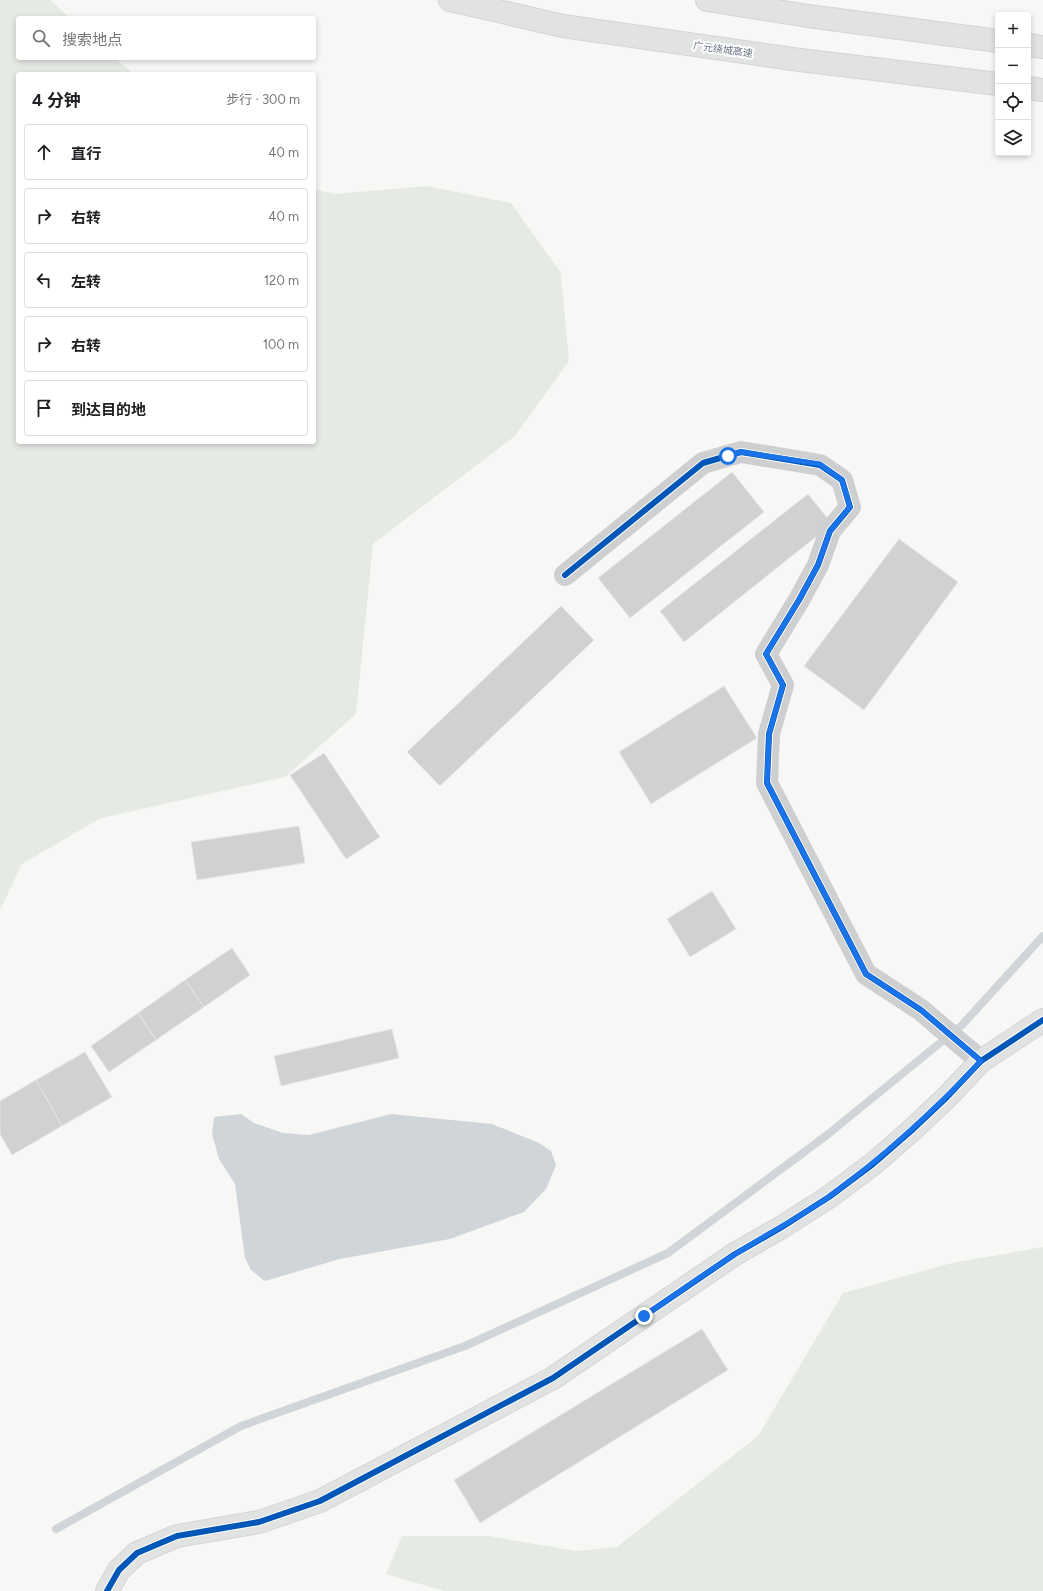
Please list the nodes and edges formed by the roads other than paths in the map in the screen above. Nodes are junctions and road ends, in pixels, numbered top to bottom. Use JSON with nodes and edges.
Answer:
{"nodes":[{"id":1,"x":450,"y":0,"type":"edge"},
{"id":2,"x":707,"y":0,"type":"edge"},
{"id":3,"x":772,"y":0,"type":"edge"},
{"id":4,"x":808,"y":16,"type":"junction"},
{"id":5,"x":995,"y":41,"type":"edge"},
{"id":6,"x":1031,"y":45,"type":"edge"},
{"id":7,"x":1043,"y":47,"type":"edge"},
{"id":8,"x":995,"y":84,"type":"edge"},
{"id":9,"x":1031,"y":88,"type":"edge"},
{"id":10,"x":1043,"y":90,"type":"edge"},
{"id":11,"x":565,"y":575,"type":"dead end"},
{"id":12,"x":1043,"y":1020,"type":"edge"},
{"id":13,"x":976,"y":1057,"type":"junction"},
{"id":14,"x":107,"y":1591,"type":"edge"}],
"edges":[{"from":1,"to":8,"type":"main road","name":"广元绕城高速"},
{"from":2,"to":4,"type":"main road"},
{"from":3,"to":4,"type":"main road"},
{"from":4,"to":5,"type":"main road"},
{"from":6,"to":7,"type":"main road"},
{"from":9,"to":10,"type":"main road"},
{"from":11,"to":13,"type":"street"},
{"from":12,"to":13,"type":"main road"},
{"from":13,"to":14,"type":"main road"}]}
